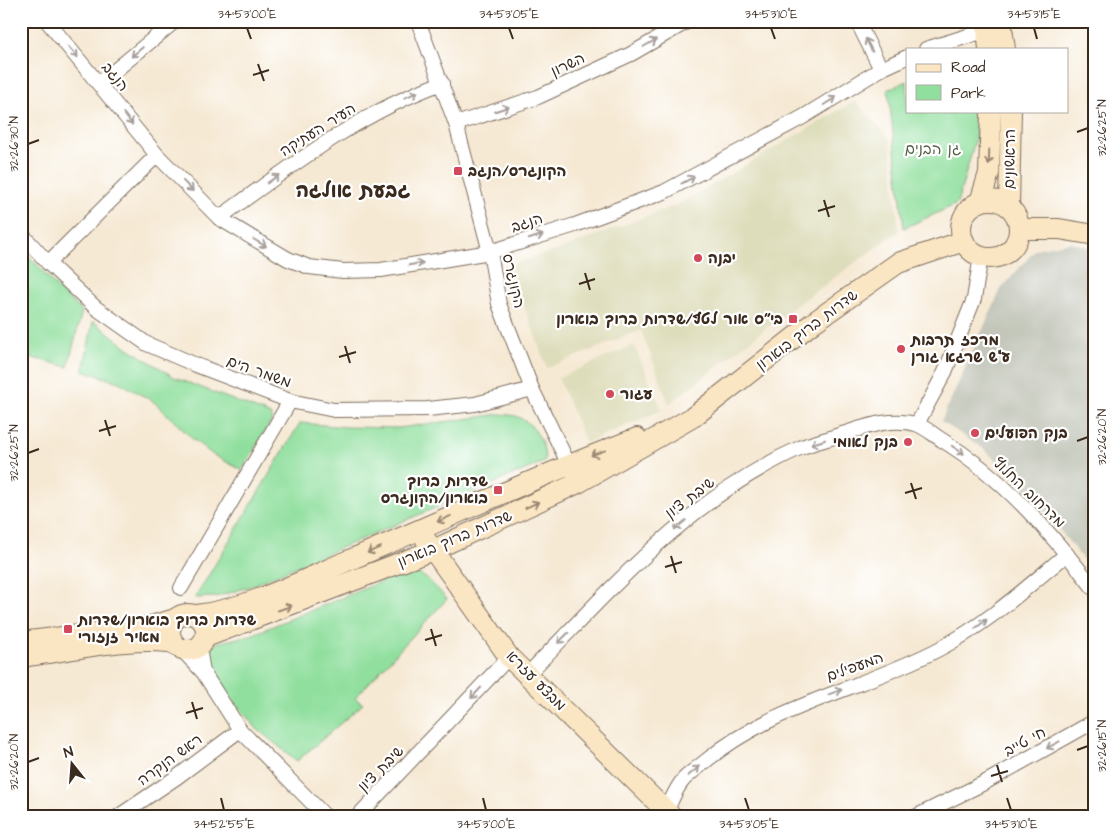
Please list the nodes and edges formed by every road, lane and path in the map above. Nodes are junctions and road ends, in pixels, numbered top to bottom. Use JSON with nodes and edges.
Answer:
{"nodes":[{"id":1,"x":47,"y":21,"type":"edge"},
{"id":2,"x":175,"y":21,"type":"edge"},
{"id":3,"x":418,"y":21,"type":"edge"},
{"id":4,"x":688,"y":21,"type":"edge"},
{"id":5,"x":857,"y":21,"type":"edge"},
{"id":6,"x":993,"y":29,"type":"edge"},
{"id":7,"x":929,"y":48,"type":"edge"},
{"id":8,"x":1004,"y":48,"type":"edge"},
{"id":9,"x":906,"y":58,"type":"edge"},
{"id":10,"x":881,"y":70,"type":"junction"},
{"id":11,"x":100,"y":83,"type":"junction"},
{"id":12,"x":442,"y":83,"type":"junction"},
{"id":13,"x":991,"y":112,"type":"edge"},
{"id":14,"x":1010,"y":112,"type":"edge"},
{"id":15,"x":456,"y":124,"type":"junction"},
{"id":16,"x":158,"y":154,"type":"junction"},
{"id":17,"x":980,"y":202,"type":"junction"},
{"id":18,"x":1010,"y":207,"type":"junction"},
{"id":19,"x":219,"y":218,"type":"junction"},
{"id":20,"x":962,"y":221,"type":"junction"},
{"id":21,"x":1019,"y":229,"type":"junction"},
{"id":22,"x":21,"y":233,"type":"edge"},
{"id":23,"x":1095,"y":235,"type":"edge"},
{"id":24,"x":964,"y":241,"type":"junction"},
{"id":25,"x":490,"y":252,"type":"junction"},
{"id":26,"x":927,"y":252,"type":"junction"},
{"id":27,"x":981,"y":256,"type":"junction"},
{"id":28,"x":48,"y":263,"type":"junction"},
{"id":29,"x":532,"y":389,"type":"junction"},
{"id":30,"x":290,"y":401,"type":"junction"},
{"id":31,"x":693,"y":417,"type":"junction"},
{"id":32,"x":917,"y":424,"type":"junction"},
{"id":33,"x":569,"y":463,"type":"junction"},
{"id":34,"x":578,"y":483,"type":"junction"},
{"id":35,"x":419,"y":530,"type":"junction"},
{"id":36,"x":468,"y":535,"type":"junction"},
{"id":37,"x":433,"y":550,"type":"junction"},
{"id":38,"x":1067,"y":554,"type":"junction"},
{"id":39,"x":452,"y":577,"type":"junction"},
{"id":40,"x":181,"y":588,"type":"dead end"},
{"id":41,"x":1095,"y":590,"type":"edge"},
{"id":42,"x":197,"y":615,"type":"junction"},
{"id":43,"x":174,"y":620,"type":"junction"},
{"id":44,"x":204,"y":641,"type":"junction"},
{"id":45,"x":21,"y":642,"type":"edge"},
{"id":46,"x":178,"y":646,"type":"junction"},
{"id":47,"x":21,"y":657,"type":"edge"},
{"id":48,"x":509,"y":657,"type":"junction"},
{"id":49,"x":203,"y":672,"type":"junction"},
{"id":50,"x":526,"y":675,"type":"junction"},
{"id":51,"x":1095,"y":721,"type":"edge"},
{"id":52,"x":240,"y":730,"type":"junction"},
{"id":53,"x":667,"y":814,"type":"edge"},
{"id":54,"x":119,"y":816,"type":"edge"},
{"id":55,"x":325,"y":816,"type":"edge"},
{"id":56,"x":358,"y":816,"type":"edge"},
{"id":57,"x":917,"y":816,"type":"edge"}],
"edges":[{"from":1,"to":11,"type":"street","name":"הנגב","one_way":true},
{"from":2,"to":11,"type":"street","one_way":true},
{"from":3,"to":12,"type":"street","name":"הקונגרס"},
{"from":15,"to":4,"type":"street","name":"השרון","one_way":true},
{"from":10,"to":5,"type":"street","one_way":true},
{"from":6,"to":7,"type":"street"},
{"from":6,"to":8,"type":"street"},
{"from":9,"to":10,"type":"street","name":"הנגב"},
{"from":25,"to":10,"type":"street","name":"הנגב","one_way":true},
{"from":11,"to":16,"type":"street","name":"הנגב","one_way":true},
{"from":12,"to":15,"type":"street","name":"הקונגרס"},
{"from":19,"to":12,"type":"street","name":"העיר העתיקה","one_way":true},
{"from":13,"to":17,"type":"street","name":"הראשונים","one_way":true},
{"from":14,"to":18,"type":"street","name":"הראשונים"},
{"from":15,"to":25,"type":"street","name":"הקונגרס"},
{"from":16,"to":19,"type":"street","name":"הנגב","one_way":true},
{"from":16,"to":28,"type":"street"},
{"from":17,"to":18,"type":"street"},
{"from":17,"to":20,"type":"street"},
{"from":18,"to":21,"type":"street"},
{"from":19,"to":25,"type":"street","name":"הנגב","one_way":true},
{"from":20,"to":24,"type":"street"},
{"from":20,"to":26,"type":"street","name":"שדרות ברוך בוארון"},
{"from":21,"to":23,"type":"street"},
{"from":21,"to":27,"type":"street"},
{"from":22,"to":28,"type":"street","name":"משמר הים"},
{"from":24,"to":26,"type":"street","name":"שדרות ברוך בוארון"},
{"from":24,"to":27,"type":"street"},
{"from":25,"to":29,"type":"street","name":"הקונגרס"},
{"from":26,"to":31,"type":"street","name":"שדרות ברוך בוארון"},
{"from":27,"to":32,"type":"street"},
{"from":28,"to":30,"type":"street","name":"משמר הים"},
{"from":29,"to":30,"type":"street","name":"משמר הים"},
{"from":29,"to":33,"type":"street","name":"הקונגרס"},
{"from":30,"to":40,"type":"street"},
{"from":31,"to":33,"type":"street","name":"שדרות ברוך בוארון","one_way":true},
{"from":31,"to":34,"type":"street","name":"שדרות ברוך בוארון"},
{"from":32,"to":38,"type":"street","name":"מדרחוב החלוץ","one_way":true},
{"from":32,"to":50,"type":"street","name":"שיבת ציון","one_way":true},
{"from":33,"to":34,"type":"street","name":"הקונגרס"},
{"from":33,"to":35,"type":"street","name":"שדרות ברוך בוארון","one_way":true},
{"from":36,"to":34,"type":"street","name":"שדרות ברוך בוארון","one_way":true},
{"from":35,"to":37,"type":"street","name":"מבצע עזרא"},
{"from":35,"to":42,"type":"street","name":"שדרות ברוך בוארון","one_way":true},
{"from":36,"to":37,"type":"street","name":"שדרות ברוך בוארון"},
{"from":36,"to":39,"type":"street"},
{"from":37,"to":39,"type":"street","name":"מבצע עזרא"},
{"from":44,"to":37,"type":"street","name":"שדרות ברוך בוארון","one_way":true},
{"from":38,"to":41,"type":"street","name":"מדרחוב החלוץ"},
{"from":53,"to":38,"type":"street","name":"המעפילים","one_way":true},
{"from":39,"to":48,"type":"street","name":"מבצע עזרא"},
{"from":42,"to":43,"type":"street"},
{"from":42,"to":44,"type":"street"},
{"from":43,"to":45,"type":"street"},
{"from":43,"to":46,"type":"street"},
{"from":44,"to":46,"type":"street"},
{"from":44,"to":49,"type":"street"},
{"from":46,"to":47,"type":"street"},
{"from":46,"to":49,"type":"street"},
{"from":48,"to":50,"type":"street","name":"מבצע עזרא"},
{"from":48,"to":56,"type":"street","name":"שיבת ציון","one_way":true},
{"from":49,"to":52,"type":"street"},
{"from":50,"to":53,"type":"street","name":"מבצע עזרא"},
{"from":51,"to":57,"type":"street","name":"חי טייב","one_way":true},
{"from":52,"to":54,"type":"street","name":"ראש הנקרה"},
{"from":52,"to":55,"type":"street"}]}
